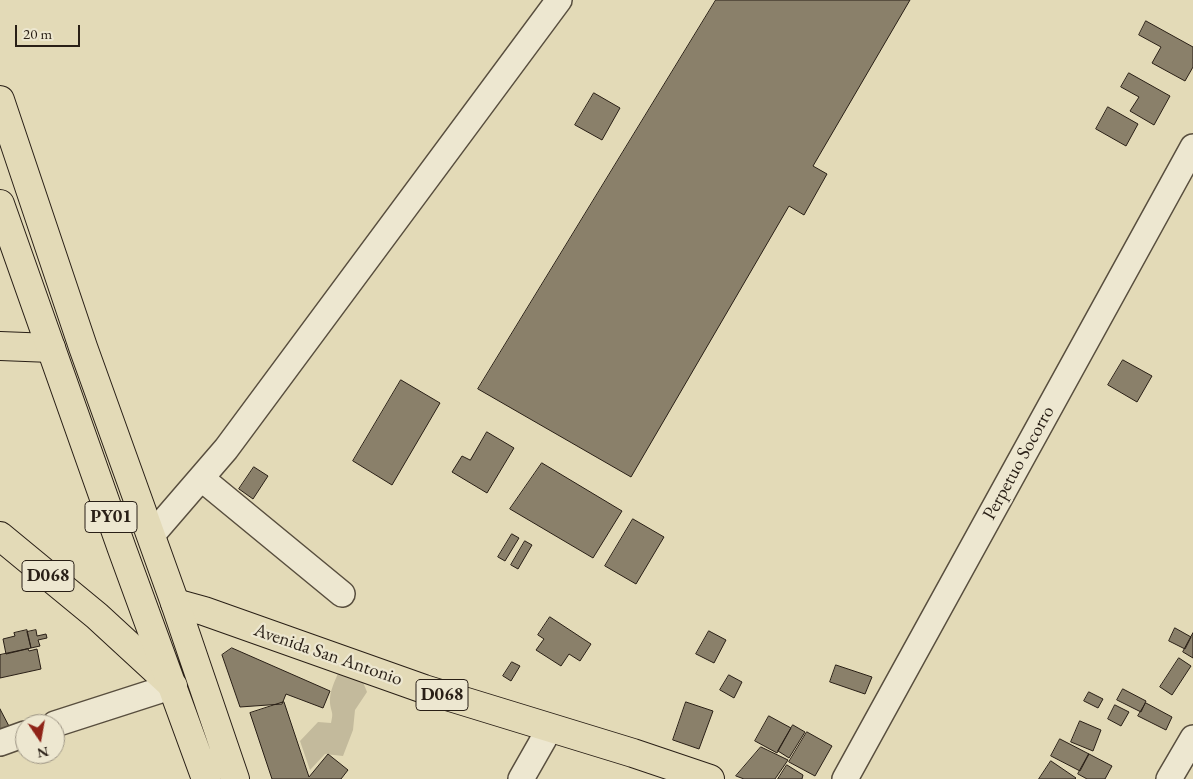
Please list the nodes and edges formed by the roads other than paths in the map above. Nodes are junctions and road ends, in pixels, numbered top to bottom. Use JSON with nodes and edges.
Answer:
{"nodes":[{"id":1,"x":559,"y":0,"type":"edge"},
{"id":2,"x":0,"y":100,"type":"edge"},
{"id":3,"x":1193,"y":147,"type":"edge"},
{"id":4,"x":0,"y":204,"type":"edge"},
{"id":5,"x":0,"y":346,"type":"edge"},
{"id":6,"x":83,"y":347,"type":"junction"},
{"id":7,"x":51,"y":348,"type":"junction"},
{"id":8,"x":201,"y":478,"type":"junction"},
{"id":9,"x":0,"y":536,"type":"edge"},
{"id":10,"x":151,"y":536,"type":"junction"},
{"id":11,"x":342,"y":594,"type":"dead end"},
{"id":12,"x":175,"y":603,"type":"junction"},
{"id":13,"x":172,"y":686,"type":"junction"},
{"id":14,"x":65,"y":721,"type":"edge"},
{"id":15,"x":550,"y":728,"type":"junction"},
{"id":16,"x":15,"y":737,"type":"edge"},
{"id":17,"x":1193,"y":738,"type":"edge"},
{"id":18,"x":0,"y":742,"type":"edge"},
{"id":19,"x":206,"y":779,"type":"edge"},
{"id":20,"x":235,"y":779,"type":"edge"},
{"id":21,"x":521,"y":779,"type":"edge"},
{"id":22,"x":710,"y":779,"type":"edge"},
{"id":23,"x":845,"y":779,"type":"edge"},
{"id":24,"x":1169,"y":779,"type":"edge"}],
"edges":[{"from":1,"to":8,"type":"street"},
{"from":2,"to":6,"type":"main road","number":"PY01"},
{"from":3,"to":23,"type":"street","name":"Perpetuo Socorro"},
{"from":4,"to":7,"type":"main road","number":"PY01"},
{"from":5,"to":7,"type":"main road"},
{"from":6,"to":7,"type":"main road"},
{"from":6,"to":10,"type":"main road","number":"PY01"},
{"from":7,"to":13,"type":"main road","number":"PY01"},
{"from":8,"to":10,"type":"street"},
{"from":8,"to":11,"type":"street"},
{"from":9,"to":13,"type":"main road","number":"D068"},
{"from":10,"to":12,"type":"main road","number":"PY01"},
{"from":12,"to":15,"type":"main road","name":"Avenida San Antonio","number":"D068"},
{"from":12,"to":20,"type":"main road","number":"PY01"},
{"from":13,"to":14,"type":"street"},
{"from":13,"to":19,"type":"main road","number":"PY01"},
{"from":15,"to":21,"type":"street"},
{"from":15,"to":22,"type":"main road","name":"Avenida San Antonio","number":"D068"},
{"from":16,"to":18,"type":"street"},
{"from":17,"to":24,"type":"street"}]}
